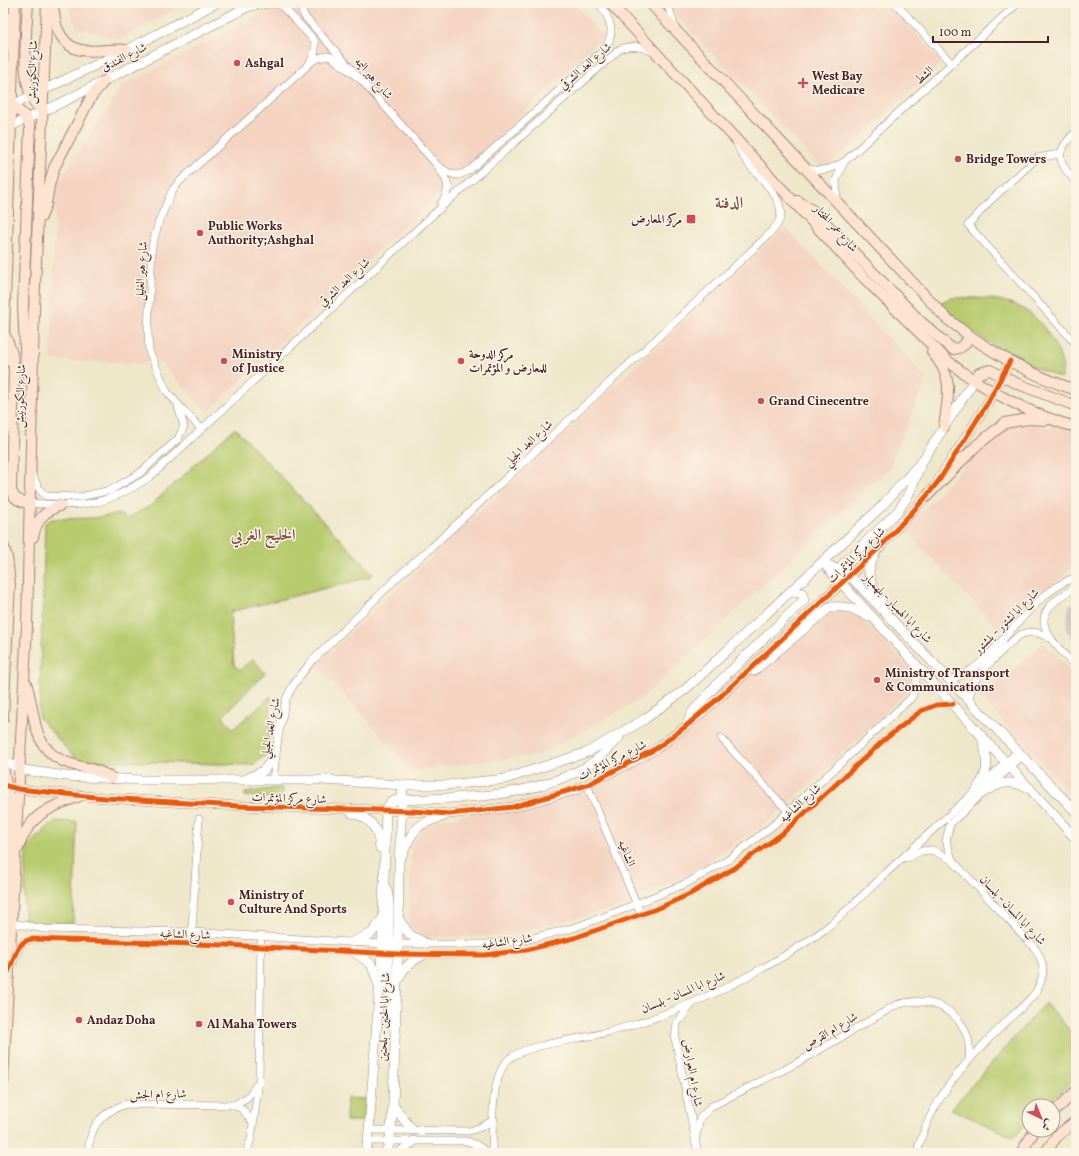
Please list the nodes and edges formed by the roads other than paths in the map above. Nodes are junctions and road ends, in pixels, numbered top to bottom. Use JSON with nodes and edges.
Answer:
{"nodes":[{"id":1,"x":28,"y":3,"type":"edge"},
{"id":2,"x":47,"y":3,"type":"edge"},
{"id":3,"x":52,"y":3,"type":"edge"},
{"id":4,"x":216,"y":3,"type":"edge"},
{"id":5,"x":298,"y":3,"type":"edge"},
{"id":6,"x":599,"y":3,"type":"edge"},
{"id":7,"x":610,"y":3,"type":"edge"},
{"id":8,"x":650,"y":3,"type":"edge"},
{"id":9,"x":667,"y":3,"type":"edge"},
{"id":10,"x":895,"y":3,"type":"edge"},
{"id":11,"x":1018,"y":3,"type":"edge"},
{"id":12,"x":251,"y":5,"type":"edge"},
{"id":13,"x":15,"y":7,"type":"edge"},
{"id":14,"x":677,"y":31,"type":"junction"},
{"id":15,"x":127,"y":50,"type":"junction"},
{"id":16,"x":3,"y":53,"type":"edge"},
{"id":17,"x":658,"y":54,"type":"junction"},
{"id":18,"x":309,"y":63,"type":"junction"},
{"id":19,"x":952,"y":64,"type":"junction"},
{"id":20,"x":360,"y":80,"type":"junction"},
{"id":21,"x":104,"y":81,"type":"junction"},
{"id":22,"x":44,"y":90,"type":"junction"},
{"id":23,"x":30,"y":96,"type":"junction"},
{"id":24,"x":7,"y":107,"type":"edge"},
{"id":25,"x":43,"y":111,"type":"junction"},
{"id":26,"x":27,"y":119,"type":"junction"},
{"id":27,"x":7,"y":128,"type":"edge"},
{"id":28,"x":1076,"y":132,"type":"edge"},
{"id":29,"x":734,"y":136,"type":"junction"},
{"id":30,"x":1060,"y":154,"type":"junction"},
{"id":31,"x":3,"y":161,"type":"edge"},
{"id":32,"x":844,"y":162,"type":"junction"},
{"id":33,"x":437,"y":165,"type":"junction"},
{"id":34,"x":805,"y":168,"type":"junction"},
{"id":35,"x":471,"y":169,"type":"joint"},
{"id":36,"x":9,"y":171,"type":"junction"},
{"id":37,"x":1076,"y":182,"type":"edge"},
{"id":38,"x":792,"y":199,"type":"junction"},
{"id":39,"x":837,"y":202,"type":"junction"},
{"id":40,"x":436,"y":212,"type":"junction"},
{"id":41,"x":38,"y":222,"type":"junction"},
{"id":42,"x":4,"y":331,"type":"junction"},
{"id":43,"x":970,"y":336,"type":"junction"},
{"id":44,"x":924,"y":337,"type":"junction"},
{"id":45,"x":1076,"y":344,"type":"edge"},
{"id":46,"x":1010,"y":361,"type":"junction"},
{"id":47,"x":3,"y":362,"type":"edge"},
{"id":48,"x":1002,"y":376,"type":"junction"},
{"id":49,"x":975,"y":379,"type":"junction"},
{"id":50,"x":1076,"y":390,"type":"edge"},
{"id":51,"x":32,"y":391,"type":"junction"},
{"id":52,"x":994,"y":391,"type":"junction"},
{"id":53,"x":177,"y":405,"type":"junction"},
{"id":54,"x":1076,"y":406,"type":"edge"},
{"id":55,"x":1055,"y":422,"type":"junction"},
{"id":56,"x":944,"y":427,"type":"junction"},
{"id":57,"x":1076,"y":427,"type":"edge"},
{"id":58,"x":201,"y":429,"type":"junction"},
{"id":59,"x":923,"y":460,"type":"junction"},
{"id":60,"x":31,"y":472,"type":"junction"},
{"id":61,"x":926,"y":497,"type":"junction"},
{"id":62,"x":29,"y":503,"type":"junction"},
{"id":63,"x":61,"y":505,"type":"junction"},
{"id":64,"x":3,"y":545,"type":"edge"},
{"id":65,"x":881,"y":546,"type":"junction"},
{"id":66,"x":27,"y":558,"type":"junction"},
{"id":67,"x":823,"y":563,"type":"junction"},
{"id":68,"x":840,"y":570,"type":"junction"},
{"id":69,"x":849,"y":575,"type":"junction"},
{"id":70,"x":1076,"y":577,"type":"edge"},
{"id":71,"x":841,"y":583,"type":"junction"},
{"id":72,"x":1076,"y":588,"type":"edge"},
{"id":73,"x":791,"y":592,"type":"junction"},
{"id":74,"x":885,"y":611,"type":"junction"},
{"id":75,"x":874,"y":619,"type":"junction"},
{"id":76,"x":1051,"y":639,"type":"junction"},
{"id":77,"x":912,"y":660,"type":"junction"},
{"id":78,"x":1076,"y":667,"type":"edge"},
{"id":79,"x":743,"y":675,"type":"junction"},
{"id":80,"x":24,"y":678,"type":"junction"},
{"id":81,"x":950,"y":680,"type":"junction"},
{"id":82,"x":969,"y":700,"type":"junction"},
{"id":83,"x":953,"y":704,"type":"junction"},
{"id":84,"x":3,"y":718,"type":"edge"},
{"id":85,"x":685,"y":727,"type":"junction"},
{"id":86,"x":624,"y":733,"type":"junction"},
{"id":87,"x":982,"y":736,"type":"junction"},
{"id":88,"x":721,"y":738,"type":"dead end"},
{"id":89,"x":1020,"y":754,"type":"junction"},
{"id":90,"x":275,"y":756,"type":"junction"},
{"id":91,"x":3,"y":761,"type":"edge"},
{"id":92,"x":1009,"y":764,"type":"junction"},
{"id":93,"x":3,"y":766,"type":"edge"},
{"id":94,"x":19,"y":768,"type":"junction"},
{"id":95,"x":112,"y":778,"type":"junction"},
{"id":96,"x":243,"y":780,"type":"junction"},
{"id":97,"x":272,"y":780,"type":"junction"},
{"id":98,"x":5,"y":785,"type":"edge"},
{"id":99,"x":404,"y":785,"type":"junction"},
{"id":100,"x":587,"y":786,"type":"junction"},
{"id":101,"x":18,"y":789,"type":"junction"},
{"id":102,"x":1032,"y":789,"type":"junction"},
{"id":103,"x":980,"y":791,"type":"junction"},
{"id":104,"x":80,"y":796,"type":"junction"},
{"id":105,"x":402,"y":800,"type":"junction"},
{"id":106,"x":341,"y":810,"type":"junction"},
{"id":107,"x":386,"y":810,"type":"junction"},
{"id":108,"x":402,"y":811,"type":"junction"},
{"id":109,"x":788,"y":812,"type":"junction"},
{"id":110,"x":1076,"y":812,"type":"edge"},
{"id":111,"x":449,"y":814,"type":"junction"},
{"id":112,"x":199,"y":820,"type":"dead end"},
{"id":113,"x":796,"y":820,"type":"junction"},
{"id":114,"x":1076,"y":839,"type":"edge"},
{"id":115,"x":731,"y":857,"type":"junction"},
{"id":116,"x":14,"y":858,"type":"junction"},
{"id":117,"x":384,"y":858,"type":"junction"},
{"id":118,"x":952,"y":860,"type":"junction"},
{"id":119,"x":399,"y":863,"type":"junction"},
{"id":120,"x":896,"y":864,"type":"junction"},
{"id":121,"x":737,"y":866,"type":"junction"},
{"id":122,"x":383,"y":884,"type":"junction"},
{"id":123,"x":636,"y":904,"type":"junction"},
{"id":124,"x":641,"y":915,"type":"junction"},
{"id":125,"x":382,"y":919,"type":"junction"},
{"id":126,"x":399,"y":920,"type":"junction"},
{"id":127,"x":12,"y":922,"type":"junction"},
{"id":128,"x":191,"y":932,"type":"junction"},
{"id":129,"x":3,"y":936,"type":"edge"},
{"id":130,"x":262,"y":936,"type":"junction"},
{"id":131,"x":426,"y":943,"type":"junction"},
{"id":132,"x":191,"y":944,"type":"junction"},
{"id":133,"x":352,"y":946,"type":"junction"},
{"id":134,"x":261,"y":947,"type":"junction"},
{"id":135,"x":388,"y":947,"type":"junction"},
{"id":136,"x":398,"y":954,"type":"junction"},
{"id":137,"x":423,"y":955,"type":"junction"},
{"id":138,"x":5,"y":968,"type":"edge"},
{"id":139,"x":398,"y":983,"type":"junction"},
{"id":140,"x":380,"y":987,"type":"junction"},
{"id":141,"x":693,"y":1002,"type":"junction"},
{"id":142,"x":395,"y":1030,"type":"junction"},
{"id":143,"x":969,"y":1058,"type":"junction"},
{"id":144,"x":259,"y":1081,"type":"junction"},
{"id":145,"x":3,"y":1082,"type":"edge"},
{"id":146,"x":1076,"y":1091,"type":"edge"},
{"id":147,"x":234,"y":1104,"type":"junction"},
{"id":148,"x":1061,"y":1105,"type":"edge"},
{"id":149,"x":393,"y":1106,"type":"junction"},
{"id":150,"x":494,"y":1120,"type":"junction"},
{"id":151,"x":1076,"y":1121,"type":"edge"},
{"id":152,"x":253,"y":1123,"type":"junction"},
{"id":153,"x":369,"y":1130,"type":"junction"},
{"id":154,"x":391,"y":1130,"type":"junction"},
{"id":155,"x":412,"y":1130,"type":"junction"},
{"id":156,"x":1030,"y":1138,"type":"edge"},
{"id":157,"x":695,"y":1140,"type":"junction"},
{"id":158,"x":368,"y":1141,"type":"junction"},
{"id":159,"x":390,"y":1141,"type":"junction"},
{"id":160,"x":414,"y":1141,"type":"junction"},
{"id":161,"x":88,"y":1153,"type":"edge"},
{"id":162,"x":246,"y":1153,"type":"edge"},
{"id":163,"x":366,"y":1153,"type":"edge"},
{"id":164,"x":386,"y":1153,"type":"edge"},
{"id":165,"x":399,"y":1153,"type":"edge"},
{"id":166,"x":488,"y":1153,"type":"edge"},
{"id":167,"x":492,"y":1153,"type":"edge"},
{"id":168,"x":698,"y":1153,"type":"edge"},
{"id":169,"x":917,"y":1153,"type":"edge"},
{"id":170,"x":1021,"y":1153,"type":"edge"},
{"id":171,"x":1045,"y":1153,"type":"edge"}],
"edges":[{"from":1,"to":23,"type":"main road"},
{"from":2,"to":22,"type":"main road","name":"شارع الكورنيش"},
{"from":3,"to":15,"type":"main road"},
{"from":4,"to":15,"type":"street","name":"شارع الفندق"},
{"from":5,"to":20,"type":"street","name":"شارع هير اليمه"},
{"from":6,"to":35,"type":"street","name":"شارع العد الشرقي"},
{"from":7,"to":17,"type":"main road","name":"شارع عمر المختار"},
{"from":8,"to":14,"type":"main road","name":"شارع عمر المختار"},
{"from":9,"to":14,"type":"street"},
{"from":10,"to":19,"type":"street"},
{"from":11,"to":19,"type":"street","name":"الشط"},
{"from":12,"to":18,"type":"street","name":"شارع هير الغليل"},
{"from":12,"to":21,"type":"street","name":"شارع الفندق"},
{"from":13,"to":16,"type":"main road"},
{"from":13,"to":24,"type":"main road","name":"شارع الكورنيش"},
{"from":14,"to":34,"type":"main road","name":"شارع عمر المختار"},
{"from":15,"to":22,"type":"street","name":"شارع الفندق"},
{"from":17,"to":29,"type":"main road","name":"شارع عمر المختار"},
{"from":17,"to":40,"type":"street","name":"شارع العد الشرقي"},
{"from":18,"to":20,"type":"street","name":"شارع هير الغليل"},
{"from":18,"to":53,"type":"street","name":"شارع هير الغليل"},
{"from":19,"to":32,"type":"street","name":"الشط"},
{"from":20,"to":33,"type":"street","name":"شارع هير اليمه"},
{"from":21,"to":25,"type":"street","name":"شارع الفندق"},
{"from":21,"to":41,"type":"main road"},
{"from":22,"to":23,"type":"street","name":"شارع الفندق"},
{"from":22,"to":25,"type":"main road","name":"شارع الكورنيش"},
{"from":23,"to":24,"type":"street","name":"شارع الفندق"},
{"from":23,"to":25,"type":"main road"},
{"from":24,"to":26,"type":"main road"},
{"from":24,"to":27,"type":"main road","name":"شارع الكورنيش"},
{"from":25,"to":26,"type":"street","name":"شارع الفندق"},
{"from":25,"to":41,"type":"main road","name":"شارع الكورنيش"},
{"from":26,"to":27,"type":"street","name":"شارع الفندق"},
{"from":26,"to":51,"type":"main road"},
{"from":27,"to":36,"type":"main road","name":"شارع الكورنيش"},
{"from":28,"to":30,"type":"street"},
{"from":29,"to":38,"type":"main road","name":"شارع عمر المختار"},
{"from":29,"to":90,"type":"street","name":"شارع العد الجبلي"},
{"from":30,"to":37,"type":"street"},
{"from":30,"to":45,"type":"street"},
{"from":31,"to":36,"type":"main road"},
{"from":32,"to":34,"type":"street","name":"الشط"},
{"from":32,"to":39,"type":"street","name":"الشط"},
{"from":33,"to":35,"type":"street","name":"شارع هير اليمه"},
{"from":33,"to":40,"type":"street","name":"شارع هير اليمه"},
{"from":34,"to":39,"type":"main road","name":"شارع عمر المختار"},
{"from":36,"to":42,"type":"main road","name":"شارع الكورنيش"},
{"from":38,"to":43,"type":"main road"},
{"from":38,"to":44,"type":"main road","name":"شارع عمر المختار"},
{"from":39,"to":43,"type":"main road","name":"شارع عمر المختار"},
{"from":40,"to":58,"type":"street","name":"شارع العد الشرقي"},
{"from":41,"to":51,"type":"main road","name":"شارع الكورنيش"},
{"from":42,"to":47,"type":"main road","name":"شارع الكورنيش"},
{"from":42,"to":62,"type":"main road"},
{"from":43,"to":46,"type":"main road","name":"شارع عمر المختار"},
{"from":44,"to":49,"type":"main road","name":"شارع عمر المختار"},
{"from":44,"to":56,"type":"main road"},
{"from":46,"to":48,"type":"street","name":"شارع مركز المؤتمرات"},
{"from":46,"to":50,"type":"main road","name":"شارع عمر المختار"},
{"from":48,"to":49,"type":"main road"},
{"from":48,"to":52,"type":"street","name":"شارع مركز المؤتمرات"},
{"from":48,"to":54,"type":"main road"},
{"from":49,"to":52,"type":"main road","name":"شارع عمر المختار"},
{"from":49,"to":56,"type":"street","name":"شارع مركز المؤتمرات"},
{"from":51,"to":60,"type":"main road","name":"شارع الكورنيش"},
{"from":52,"to":55,"type":"main road","name":"شارع عمر المختار"},
{"from":52,"to":61,"type":"street","name":"شارع مركز المؤتمرات"},
{"from":53,"to":58,"type":"street","name":"شارع هير الغليل"},
{"from":53,"to":60,"type":"street"},
{"from":55,"to":57,"type":"main road","name":"شارع عمر المختار"},
{"from":55,"to":61,"type":"main road"},
{"from":56,"to":59,"type":"street","name":"شارع مركز المؤتمرات"},
{"from":58,"to":63,"type":"street","name":"شارع العد الشرقي"},
{"from":59,"to":67,"type":"street","name":"شارع مركز المؤتمرات"},
{"from":59,"to":68,"type":"street"},
{"from":60,"to":62,"type":"main road","name":"شارع الكورنيش"},
{"from":61,"to":65,"type":"street","name":"شارع مركز المؤتمرات"},
{"from":62,"to":63,"type":"street","name":"شارع العد الشرقي"},
{"from":62,"to":66,"type":"main road","name":"شارع الكورنيش"},
{"from":63,"to":66,"type":"main road"},
{"from":64,"to":84,"type":"main road"},
{"from":65,"to":69,"type":"street","name":"شارع مركز المؤتمرات"},
{"from":65,"to":74,"type":"street"},
{"from":66,"to":80,"type":"main road","name":"شارع الكورنيش"},
{"from":67,"to":68,"type":"street","name":"شارع ابا الهمبار - بلهمبار"},
{"from":67,"to":71,"type":"street","name":"شارع ابا الهمبار - بلهمبار"},
{"from":67,"to":73,"type":"street","name":"شارع مركز المؤتمرات"},
{"from":68,"to":69,"type":"street","name":"شارع ابا الهمبار - بلهمبار"},
{"from":68,"to":71,"type":"street"},
{"from":69,"to":71,"type":"street","name":"شارع مركز المؤتمرات"},
{"from":69,"to":74,"type":"street","name":"شارع ابا الهمبار - بلهمبار"},
{"from":70,"to":81,"type":"street","name":"شارع ابا لشتور - بلشتور"},
{"from":71,"to":75,"type":"street","name":"شارع ابا الهمبار - بلهمبار"},
{"from":71,"to":79,"type":"street","name":"شارع مركز المؤتمرات"},
{"from":72,"to":76,"type":"street"},
{"from":73,"to":85,"type":"street"},
{"from":73,"to":86,"type":"street","name":"شارع مركز المؤتمرات"},
{"from":74,"to":81,"type":"street","name":"شارع ابا الهمبار - بلهمبار"},
{"from":75,"to":77,"type":"street","name":"شارع ابا الهمبار - بلهمبار"},
{"from":75,"to":79,"type":"street"},
{"from":76,"to":78,"type":"street"},
{"from":76,"to":82,"type":"street"},
{"from":77,"to":83,"type":"street","name":"شارع ابا الهمبار - بلهمبار"},
{"from":77,"to":109,"type":"street","name":"شارع الشاغيه"},
{"from":79,"to":85,"type":"street","name":"شارع مركز المؤتمرات"},
{"from":80,"to":94,"type":"main road","name":"شارع الكورنيش"},
{"from":80,"to":95,"type":"main road"},
{"from":81,"to":82,"type":"street","name":"شارع ابا الهمبار - بلهمبار"},
{"from":82,"to":89,"type":"street","name":"شارع ابا الهمبار - بلهمبار"},
{"from":83,"to":87,"type":"street","name":"شارع ابا الهمبار - بلهمبار"},
{"from":83,"to":113,"type":"street","name":"شارع الشاغيه"},
{"from":85,"to":100,"type":"street","name":"شارع مركز المؤتمرات"},
{"from":86,"to":99,"type":"street","name":"شارع مركز المؤتمرات"},
{"from":86,"to":105,"type":"street"},
{"from":87,"to":92,"type":"street","name":"شارع ابا الهمبار - بلهمبار"},
{"from":87,"to":103,"type":"street"},
{"from":88,"to":109,"type":"street"},
{"from":89,"to":92,"type":"street","name":"شارع ابا المسان - بلمسان"},
{"from":89,"to":110,"type":"street","name":"شارع ابا الهمبار - بلهمبار"},
{"from":90,"to":96,"type":"street"},
{"from":90,"to":97,"type":"street","name":"شارع العد الجبلي"},
{"from":91,"to":94,"type":"street","name":"شارع مركز المؤتمرات"},
{"from":92,"to":102,"type":"street","name":"شارع ابا الهمبار - بلهمبار"},
{"from":92,"to":103,"type":"street","name":"شارع ابا المسان - بلمسان"},
{"from":93,"to":98,"type":"main road"},
{"from":94,"to":95,"type":"street","name":"شارع مركز المؤتمرات"},
{"from":94,"to":101,"type":"main road","name":"شارع الكورنيش"},
{"from":95,"to":96,"type":"street","name":"شارع مركز المؤتمرات"},
{"from":96,"to":97,"type":"street","name":"شارع مركز المؤتمرات"},
{"from":97,"to":99,"type":"street","name":"شارع مركز المؤتمرات"},
{"from":98,"to":101,"type":"street","name":"شارع مركز المؤتمرات"},
{"from":98,"to":129,"type":"main road"},
{"from":99,"to":105,"type":"street","name":"شارع ابا الحنين - بلحنين"},
{"from":100,"to":111,"type":"street","name":"شارع مركز المؤتمرات"},
{"from":100,"to":123,"type":"street","name":"الشاغيه"},
{"from":101,"to":104,"type":"street","name":"شارع مركز المؤتمرات"},
{"from":101,"to":116,"type":"main road","name":"شارع الكورنيش"},
{"from":102,"to":103,"type":"street"},
{"from":102,"to":114,"type":"street","name":"شارع ابا الهمبار - بلهمبار"},
{"from":103,"to":118,"type":"street","name":"شارع ابا المسان - بلمسان"},
{"from":103,"to":120,"type":"street","name":"شارع ابا المسان - بلمسان"},
{"from":104,"to":106,"type":"street","name":"شارع مركز المؤتمرات"},
{"from":104,"to":116,"type":"main road"},
{"from":105,"to":107,"type":"street"},
{"from":105,"to":108,"type":"street","name":"شارع ابا الحنين - بلحنين"},
{"from":106,"to":107,"type":"street","name":"شارع مركز المؤتمرات"},
{"from":106,"to":117,"type":"street"},
{"from":107,"to":108,"type":"street","name":"شارع مركز المؤتمرات"},
{"from":107,"to":117,"type":"street","name":"شارع ابا الحنين - بلحنين"},
{"from":108,"to":111,"type":"street","name":"شارع مركز المؤتمرات"},
{"from":108,"to":119,"type":"street","name":"شارع ابا الحنين - بلحنين"},
{"from":109,"to":113,"type":"street"},
{"from":109,"to":115,"type":"street","name":"شارع الشاغيه"},
{"from":111,"to":119,"type":"street"},
{"from":112,"to":128,"type":"street","name":"شارع الشاغيه"},
{"from":113,"to":121,"type":"street","name":"شارع الشاغيه"},
{"from":115,"to":121,"type":"street"},
{"from":115,"to":123,"type":"street","name":"شارع الشاغيه"},
{"from":116,"to":127,"type":"main road","name":"شارع الكورنيش"},
{"from":117,"to":122,"type":"street","name":"شارع ابا الحنين - بلحنين"},
{"from":118,"to":120,"type":"street","name":"شارع ابا المسان - بلمسان"},
{"from":118,"to":143,"type":"street","name":"شارع ابا المسان - بلمسان"},
{"from":119,"to":126,"type":"street","name":"شارع ابا الحنين - بلحنين"},
{"from":120,"to":141,"type":"street","name":"شارع ابا المسان - بلمسان"},
{"from":121,"to":124,"type":"street","name":"شارع الشاغيه"},
{"from":122,"to":125,"type":"street","name":"شارع ابا الحنين - بلحنين"},
{"from":122,"to":135,"type":"street"},
{"from":123,"to":124,"type":"street","name":"الشاغيه"},
{"from":123,"to":131,"type":"street","name":"شارع الشاغيه"},
{"from":124,"to":137,"type":"street","name":"شارع الشاغيه"},
{"from":125,"to":133,"type":"street"},
{"from":125,"to":135,"type":"street","name":"شارع ابا الحنين - بلحنين"},
{"from":126,"to":131,"type":"street"},
{"from":126,"to":135,"type":"street","name":"شارع ابا الحنين - بلحنين"},
{"from":127,"to":128,"type":"street","name":"شارع الشاغيه"},
{"from":127,"to":138,"type":"main road","name":"شارع الكورنيش"},
{"from":128,"to":130,"type":"street","name":"شارع الشاغيه"},
{"from":128,"to":132,"type":"street","name":"شارع الشاغيه"},
{"from":130,"to":133,"type":"street","name":"شارع الشاغيه"},
{"from":130,"to":134,"type":"street"},
{"from":131,"to":135,"type":"street","name":"شارع الشاغيه"},
{"from":132,"to":134,"type":"street","name":"شارع الشاغيه"},
{"from":132,"to":138,"type":"street","name":"شارع الشاغيه"},
{"from":133,"to":134,"type":"street","name":"شارع الشاغيه"},
{"from":133,"to":135,"type":"street","name":"شارع الشاغيه"},
{"from":133,"to":140,"type":"street"},
{"from":134,"to":144,"type":"street"},
{"from":135,"to":136,"type":"street"},
{"from":135,"to":140,"type":"street","name":"شارع ابا الحنين - بلحنين"},
{"from":135,"to":142,"type":"street"},
{"from":136,"to":137,"type":"street","name":"شارع الشاغيه"},
{"from":136,"to":139,"type":"street","name":"شارع ابا الحنين - بلحنين"},
{"from":137,"to":139,"type":"street"},
{"from":138,"to":145,"type":"main road","name":"شارع الكورنيش"},
{"from":139,"to":142,"type":"street","name":"شارع ابا الحنين - بلحنين"},
{"from":140,"to":153,"type":"street","name":"شارع ابا الحنين - بلحنين"},
{"from":141,"to":150,"type":"street","name":"شارع ابا المسان - بلمسان"},
{"from":141,"to":157,"type":"street","name":"شارع ام العوارض"},
{"from":142,"to":149,"type":"street","name":"شارع ابا الحنين - بلحنين"},
{"from":143,"to":157,"type":"street","name":"شارع ام القرص"},
{"from":143,"to":169,"type":"street","name":"شارع ابا المسان - بلمسان"},
{"from":144,"to":147,"type":"street"},
{"from":144,"to":152,"type":"street"},
{"from":146,"to":148,"type":"main road"},
{"from":147,"to":152,"type":"street"},
{"from":147,"to":161,"type":"street","name":"شارع ام الجش"},
{"from":149,"to":154,"type":"street","name":"شارع ابا الحنين - بلحنين"},
{"from":149,"to":155,"type":"street"},
{"from":150,"to":155,"type":"street"},
{"from":150,"to":167,"type":"street","name":"شارع ابا المسان - بلمسان"},
{"from":151,"to":171,"type":"main road"},
{"from":152,"to":162,"type":"street"},
{"from":153,"to":154,"type":"street"},
{"from":153,"to":158,"type":"street","name":"شارع ابا الحنين - بلحنين"},
{"from":154,"to":155,"type":"street"},
{"from":154,"to":159,"type":"street","name":"شارع ابا الحنين - بلحنين"},
{"from":156,"to":170,"type":"main road"},
{"from":157,"to":168,"type":"street","name":"شارع ام العوارض"},
{"from":158,"to":159,"type":"street"},
{"from":158,"to":163,"type":"street","name":"شارع ابا الحنين - بلحنين"},
{"from":159,"to":160,"type":"street"},
{"from":159,"to":164,"type":"street","name":"شارع ابا الحنين - بلحنين"},
{"from":160,"to":165,"type":"street"},
{"from":160,"to":166,"type":"street"}]}
